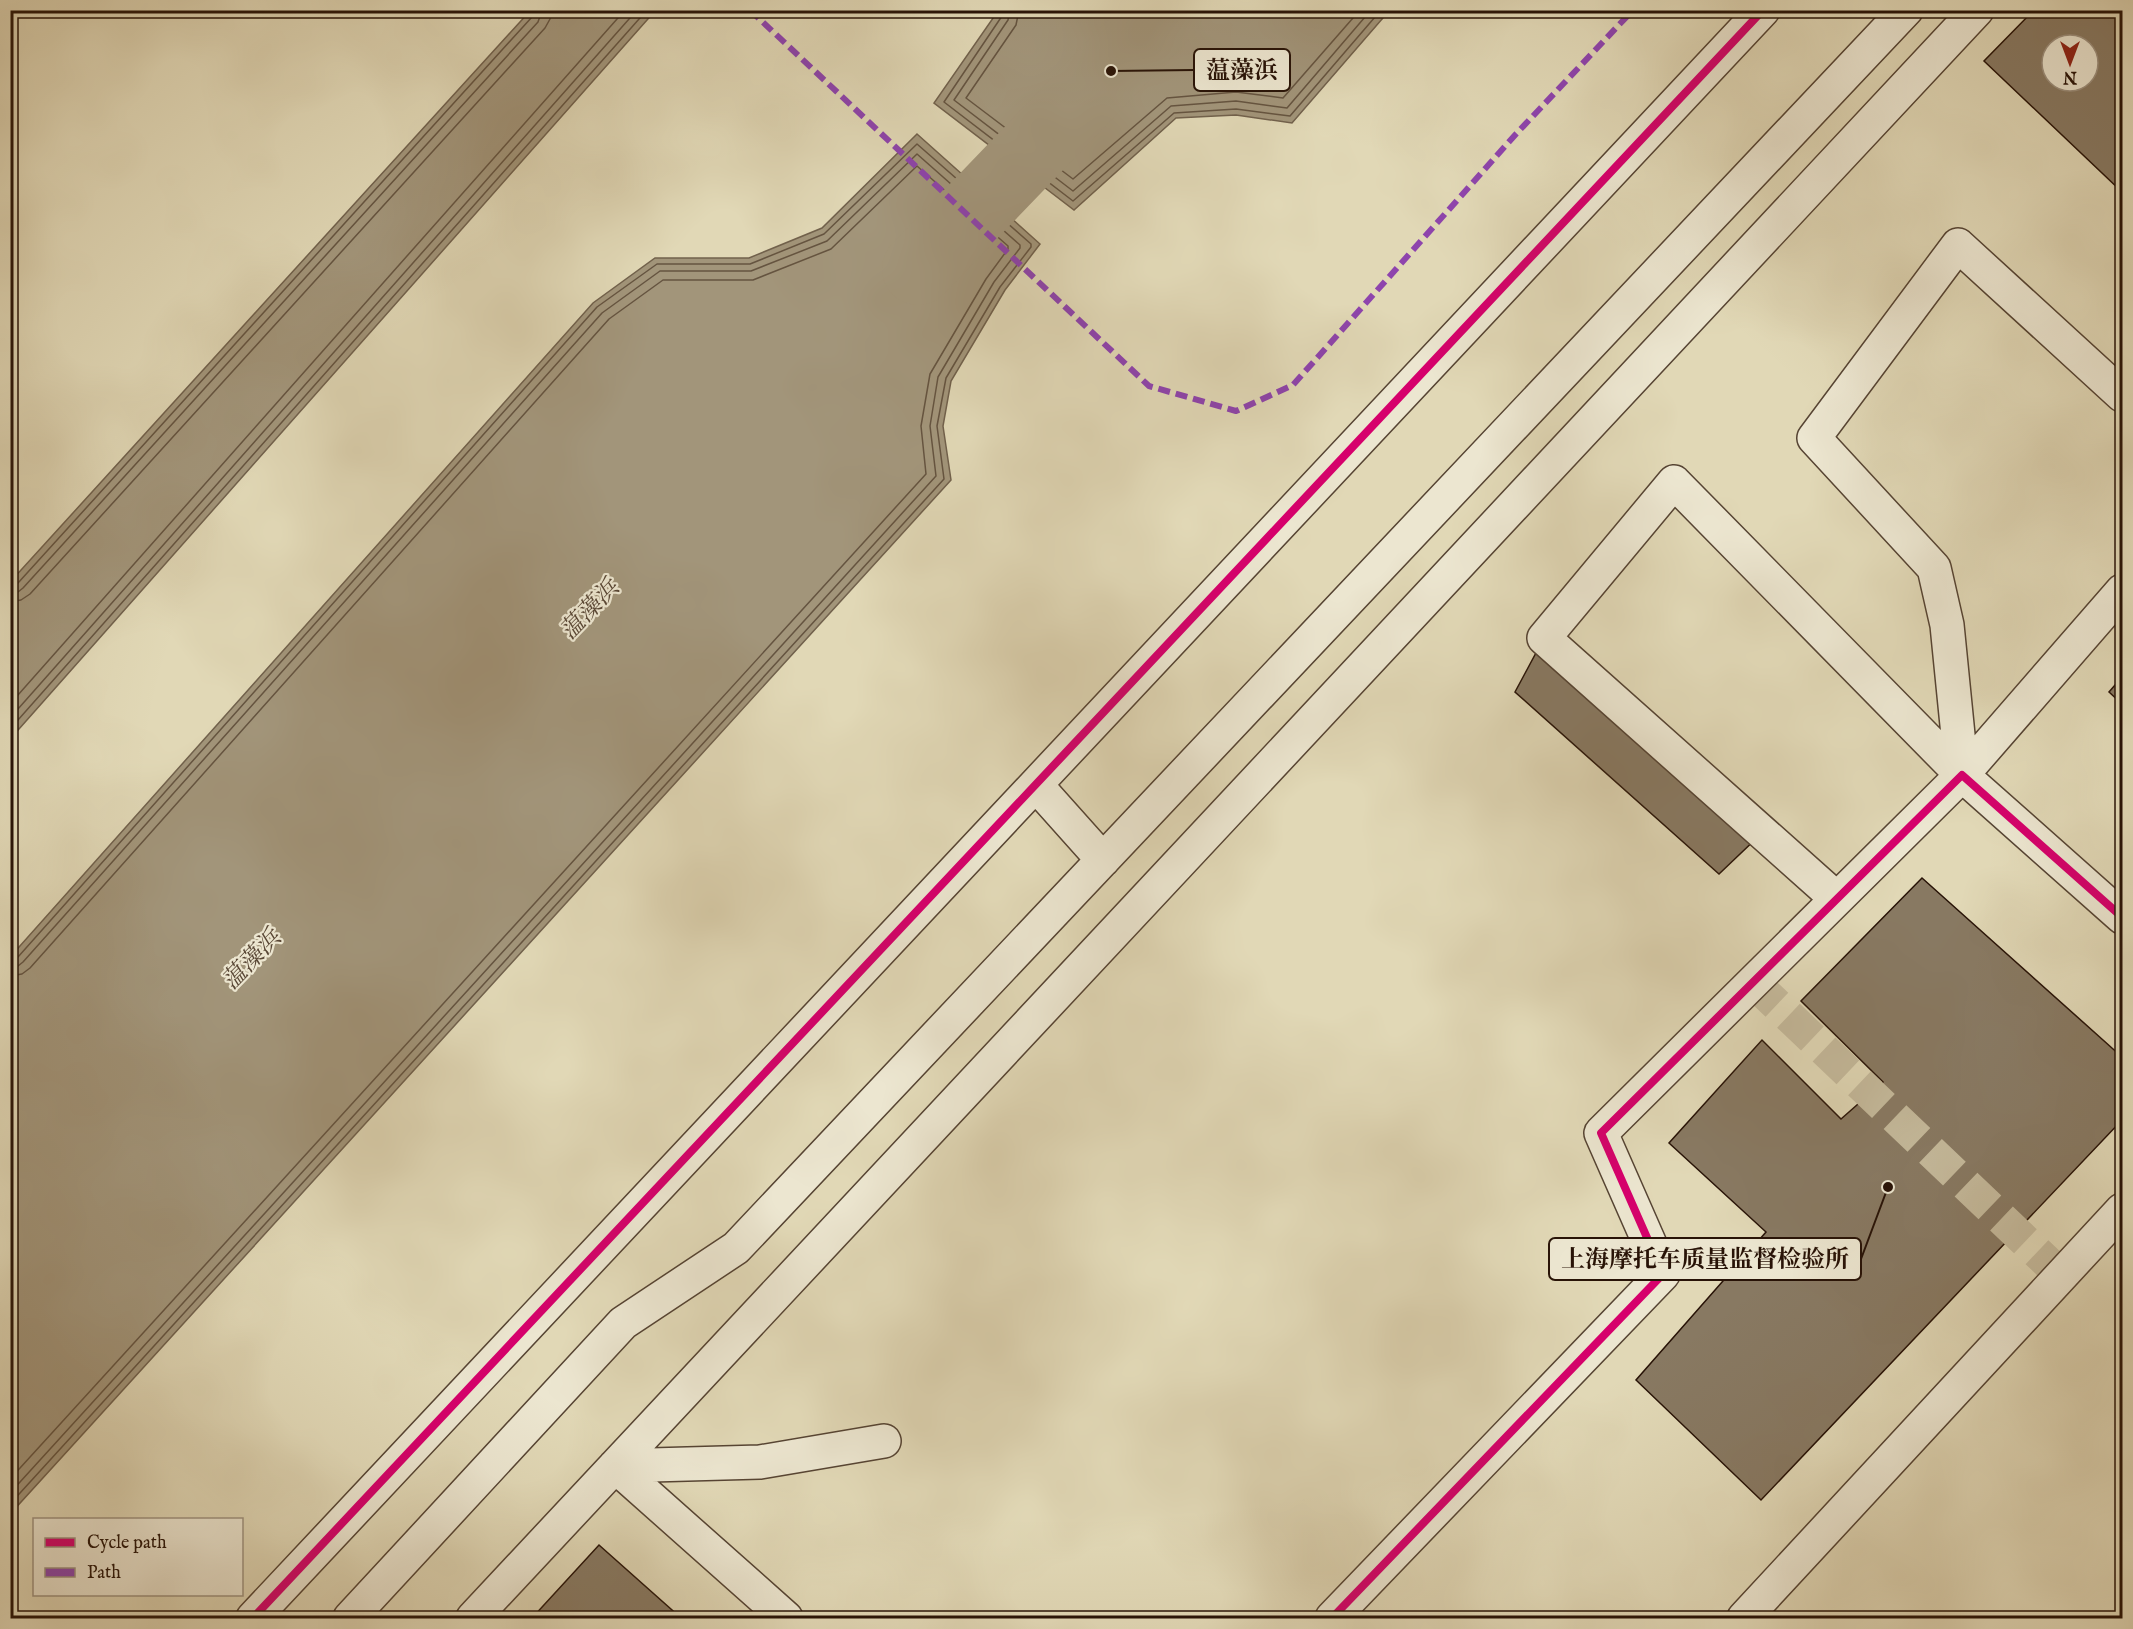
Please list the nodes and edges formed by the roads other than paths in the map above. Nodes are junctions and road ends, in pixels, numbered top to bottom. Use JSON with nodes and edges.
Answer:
{"nodes":[{"id":1,"x":1763,"y":10,"type":"edge"},
{"id":2,"x":1906,"y":10,"type":"edge"},
{"id":3,"x":1977,"y":10,"type":"edge"},
{"id":4,"x":2122,"y":395,"type":"edge"},
{"id":5,"x":2122,"y":591,"type":"edge"},
{"id":6,"x":1962,"y":775,"type":"junction"},
{"id":7,"x":1036,"y":784,"type":"junction"},
{"id":8,"x":1103,"y":860,"type":"junction"},
{"id":9,"x":1837,"y":899,"type":"junction"},
{"id":10,"x":2122,"y":917,"type":"edge"},
{"id":11,"x":2122,"y":1210,"type":"edge"},
{"id":12,"x":884,"y":1441,"type":"dead end"},
{"id":13,"x":615,"y":1466,"type":"junction"},
{"id":14,"x":253,"y":1618,"type":"edge"},
{"id":15,"x":350,"y":1618,"type":"edge"},
{"id":16,"x":473,"y":1618,"type":"edge"},
{"id":17,"x":786,"y":1618,"type":"edge"},
{"id":18,"x":1332,"y":1618,"type":"edge"},
{"id":19,"x":1744,"y":1618,"type":"edge"}],
"edges":[{"from":1,"to":7,"type":"street"},
{"from":2,"to":8,"type":"street"},
{"from":3,"to":13,"type":"street"},
{"from":4,"to":6,"type":"street"},
{"from":5,"to":6,"type":"street"},
{"from":6,"to":9,"type":"street"},
{"from":6,"to":9,"type":"street"},
{"from":6,"to":10,"type":"street"},
{"from":7,"to":8,"type":"street"},
{"from":7,"to":14,"type":"street"},
{"from":8,"to":15,"type":"street"},
{"from":9,"to":18,"type":"street"},
{"from":11,"to":19,"type":"street"},
{"from":12,"to":13,"type":"street"},
{"from":13,"to":16,"type":"street"},
{"from":13,"to":17,"type":"street"}]}
